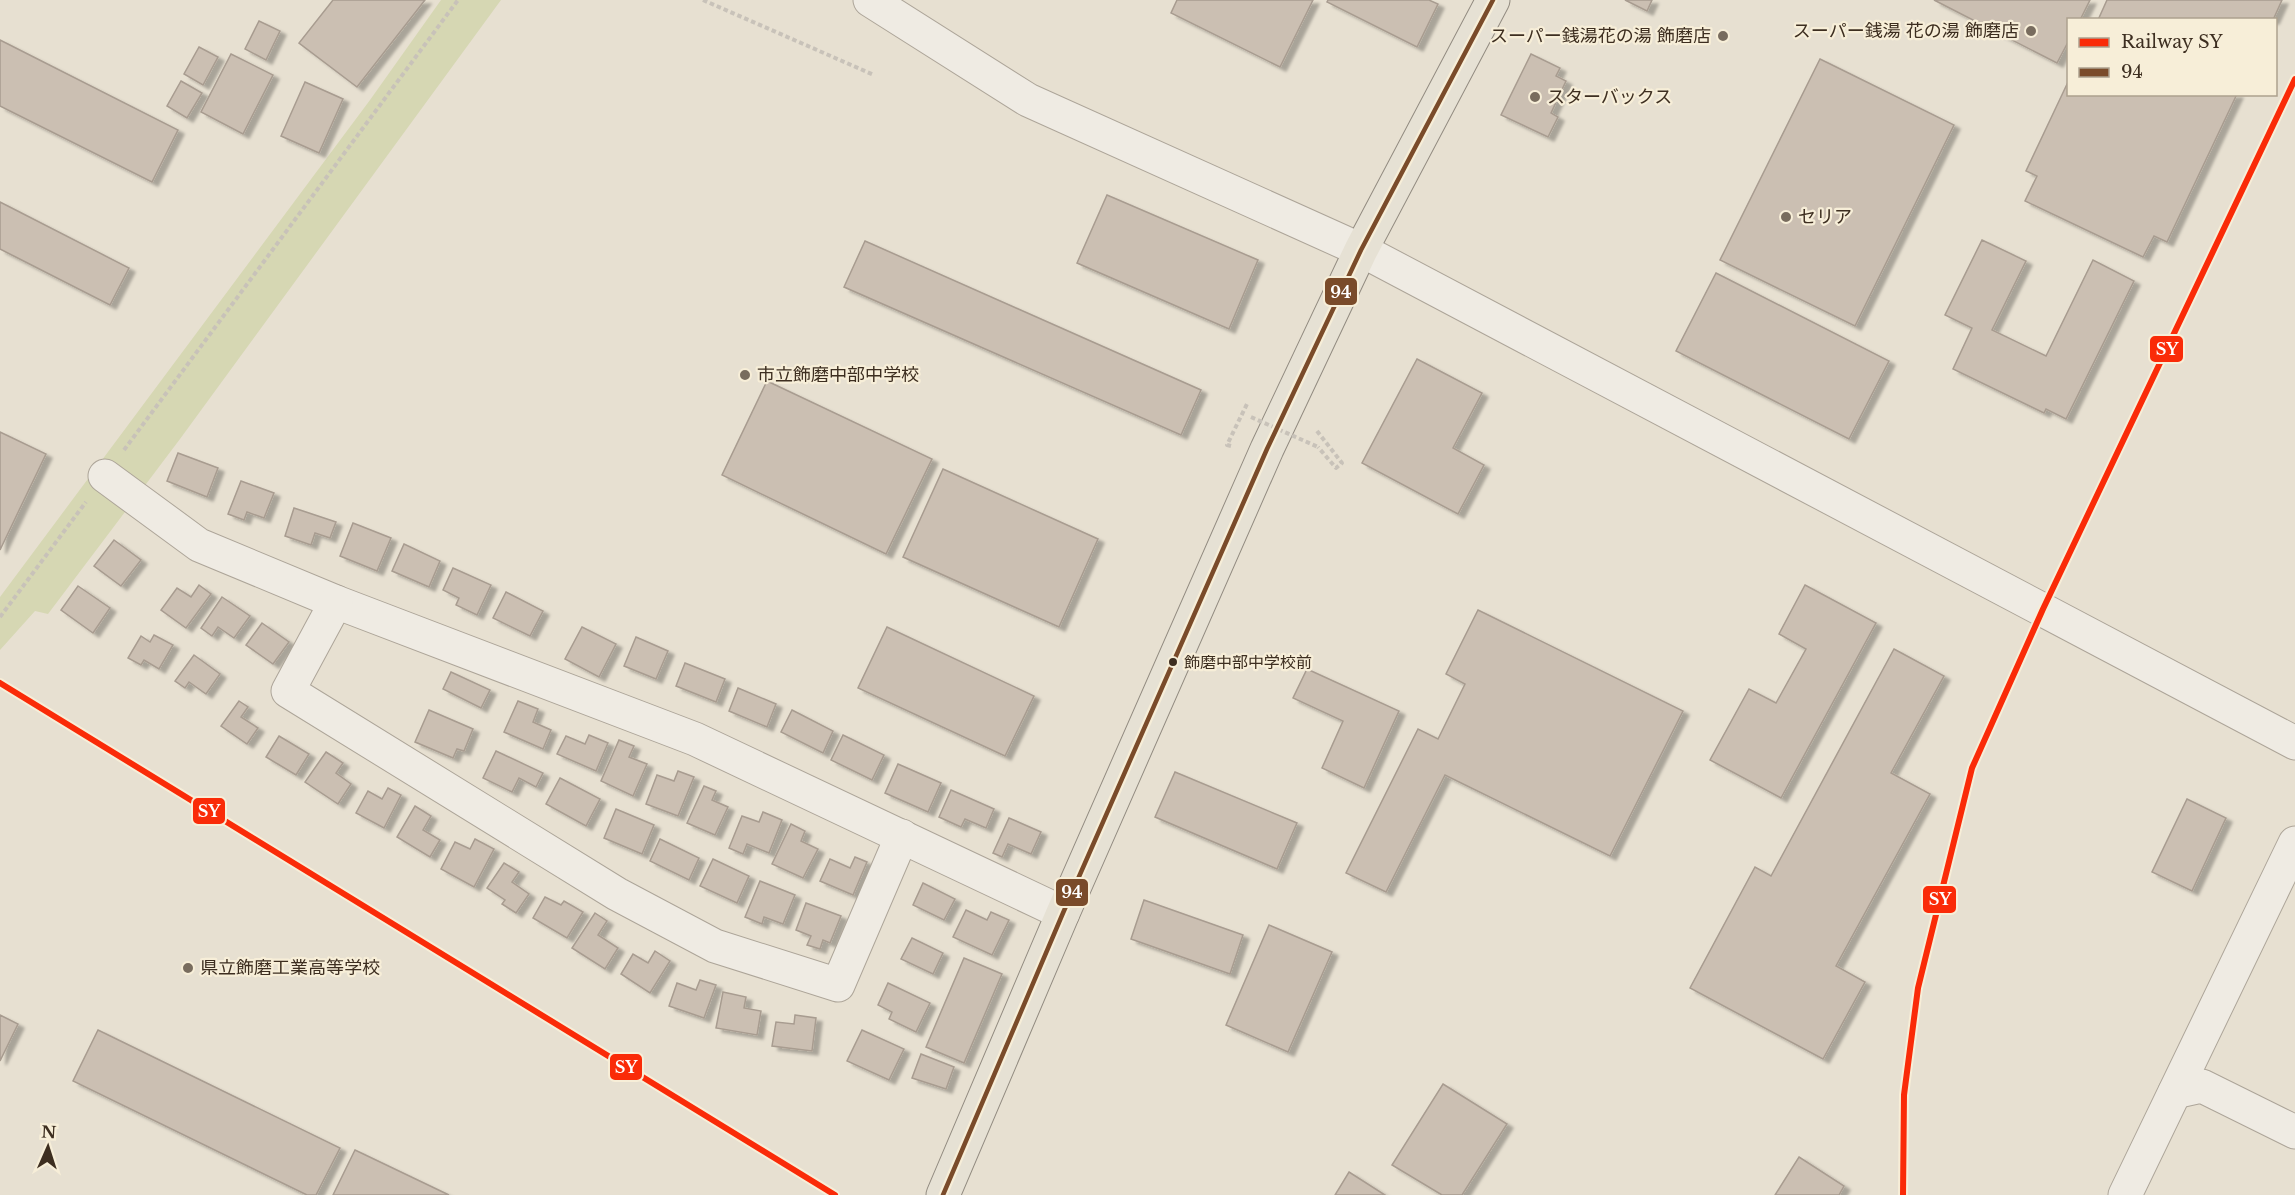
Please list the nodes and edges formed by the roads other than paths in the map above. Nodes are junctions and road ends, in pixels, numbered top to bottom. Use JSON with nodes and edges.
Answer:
{"nodes":[{"id":1,"x":870,"y":0,"type":"edge"},
{"id":2,"x":1493,"y":0,"type":"edge"},
{"id":3,"x":1361,"y":250,"type":"junction"},
{"id":4,"x":105,"y":476,"type":"road end"},
{"id":5,"x":336,"y":602,"type":"junction"},
{"id":6,"x":2295,"y":743,"type":"edge"},
{"id":7,"x":902,"y":836,"type":"junction"},
{"id":8,"x":2295,"y":843,"type":"edge"},
{"id":9,"x":1063,"y":913,"type":"junction"},
{"id":10,"x":2175,"y":1092,"type":"junction"},
{"id":11,"x":2295,"y":1132,"type":"edge"},
{"id":12,"x":943,"y":1195,"type":"edge"},
{"id":13,"x":2125,"y":1195,"type":"edge"}],
"edges":[{"from":1,"to":3,"type":"street"},
{"from":2,"to":3,"type":"main road"},
{"from":3,"to":6,"type":"street"},
{"from":3,"to":9,"type":"main road"},
{"from":4,"to":5,"type":"street"},
{"from":5,"to":7,"type":"street"},
{"from":5,"to":7,"type":"street"},
{"from":7,"to":9,"type":"street"},
{"from":8,"to":10,"type":"street"},
{"from":9,"to":12,"type":"main road"},
{"from":10,"to":11,"type":"street"},
{"from":10,"to":13,"type":"street"}]}
